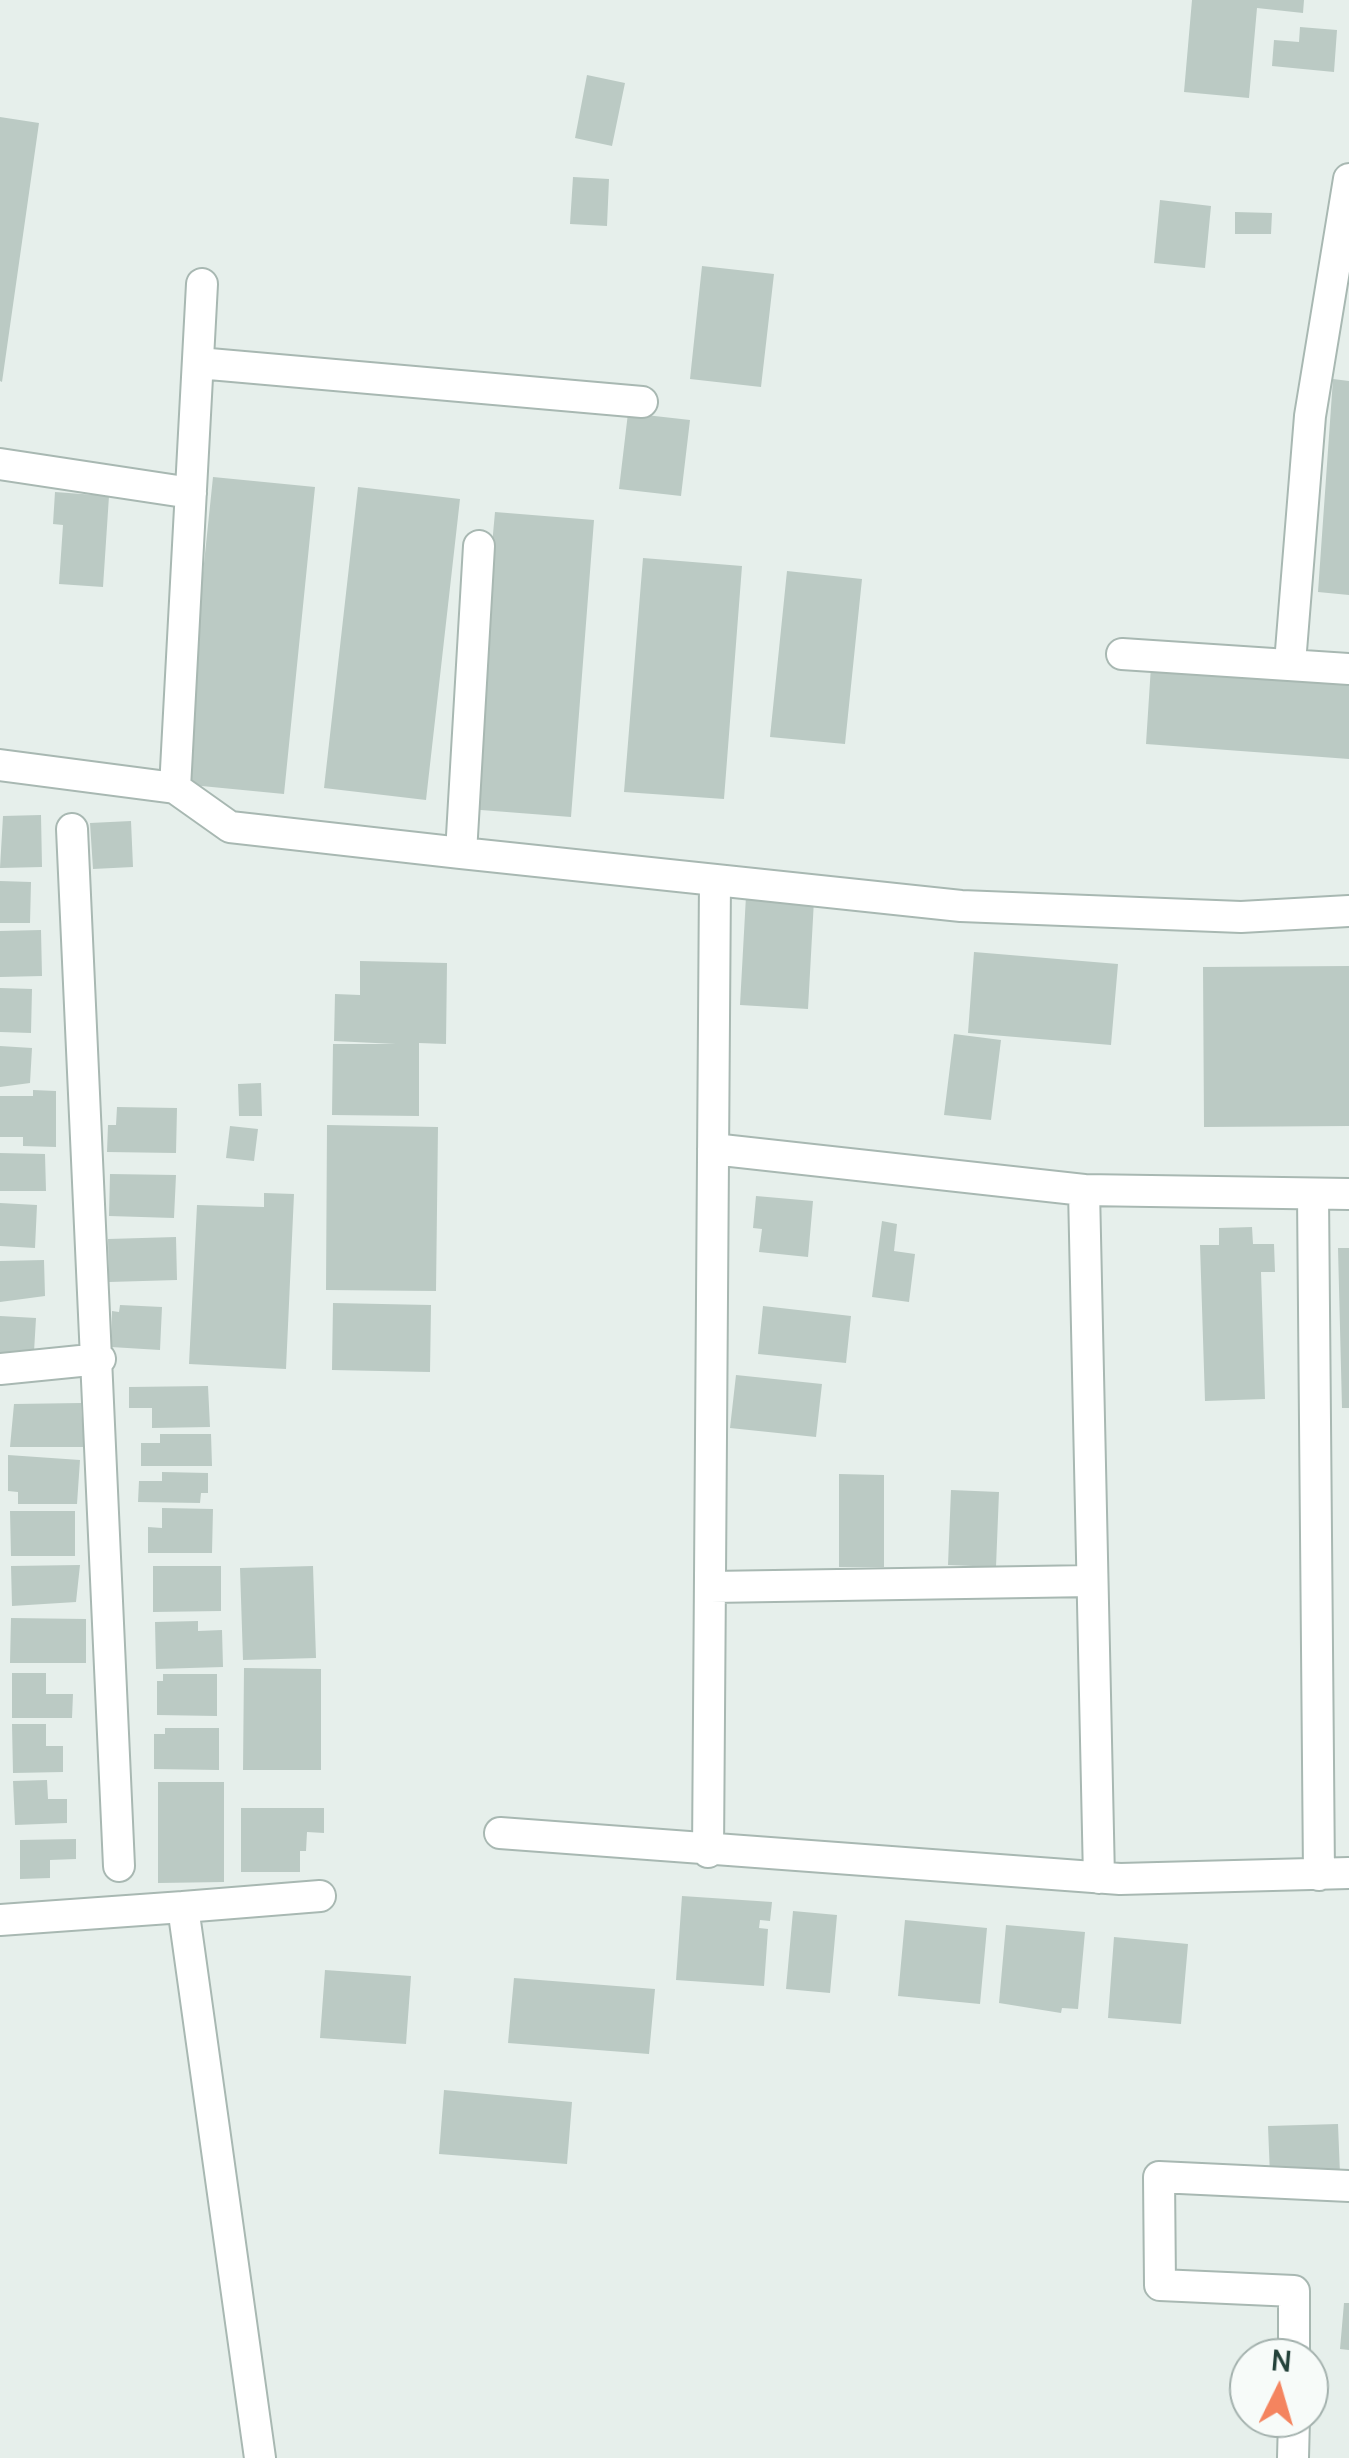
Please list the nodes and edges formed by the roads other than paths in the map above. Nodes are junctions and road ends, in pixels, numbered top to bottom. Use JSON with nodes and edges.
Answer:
{"nodes":[{"id":1,"x":1349,"y":179,"type":"edge"},
{"id":2,"x":202,"y":284,"type":"dead end"},
{"id":3,"x":198,"y":363,"type":"junction"},
{"id":4,"x":642,"y":402,"type":"dead end"},
{"id":5,"x":0,"y":464,"type":"edge"},
{"id":6,"x":191,"y":492,"type":"junction"},
{"id":7,"x":480,"y":546,"type":"dead end"},
{"id":8,"x":1122,"y":654,"type":"dead end"},
{"id":9,"x":1290,"y":663,"type":"junction"},
{"id":10,"x":1349,"y":669,"type":"edge"},
{"id":11,"x":0,"y":764,"type":"edge"},
{"id":12,"x":175,"y":788,"type":"junction"},
{"id":13,"x":72,"y":829,"type":"dead end"},
{"id":14,"x":460,"y":852,"type":"junction"},
{"id":15,"x":715,"y":880,"type":"junction"},
{"id":16,"x":1349,"y":911,"type":"edge"},
{"id":17,"x":714,"y":1149,"type":"junction"},
{"id":18,"x":1084,"y":1190,"type":"junction"},
{"id":19,"x":1349,"y":1194,"type":"edge"},
{"id":20,"x":1314,"y":1195,"type":"junction"},
{"id":21,"x":100,"y":1359,"type":"junction"},
{"id":22,"x":0,"y":1369,"type":"edge"},
{"id":23,"x":1092,"y":1580,"type":"junction"},
{"id":24,"x":710,"y":1586,"type":"junction"},
{"id":25,"x":500,"y":1833,"type":"dead end"},
{"id":26,"x":708,"y":1852,"type":"junction"},
{"id":27,"x":120,"y":1866,"type":"dead end"},
{"id":28,"x":1334,"y":1874,"type":"edge"},
{"id":29,"x":1099,"y":1878,"type":"junction"},
{"id":30,"x":320,"y":1896,"type":"dead end"},
{"id":31,"x":183,"y":1907,"type":"junction"},
{"id":32,"x":0,"y":1920,"type":"edge"},
{"id":33,"x":1349,"y":2186,"type":"edge"},
{"id":34,"x":1294,"y":2338,"type":"edge"},
{"id":35,"x":260,"y":2458,"type":"edge"}],
"edges":[{"from":1,"to":9,"type":"street"},
{"from":2,"to":3,"type":"street"},
{"from":3,"to":4,"type":"street"},
{"from":3,"to":6,"type":"street"},
{"from":5,"to":6,"type":"street"},
{"from":6,"to":12,"type":"street"},
{"from":7,"to":14,"type":"street"},
{"from":8,"to":9,"type":"street"},
{"from":9,"to":10,"type":"street"},
{"from":11,"to":12,"type":"street"},
{"from":12,"to":14,"type":"street"},
{"from":13,"to":21,"type":"street"},
{"from":14,"to":15,"type":"street"},
{"from":15,"to":16,"type":"street"},
{"from":15,"to":17,"type":"street"},
{"from":17,"to":18,"type":"street"},
{"from":17,"to":24,"type":"street"},
{"from":18,"to":20,"type":"street"},
{"from":18,"to":23,"type":"street"},
{"from":19,"to":20,"type":"street"},
{"from":20,"to":28,"type":"street"},
{"from":21,"to":22,"type":"street"},
{"from":21,"to":27,"type":"street"},
{"from":23,"to":24,"type":"street"},
{"from":23,"to":29,"type":"street"},
{"from":24,"to":26,"type":"street"},
{"from":25,"to":26,"type":"street"},
{"from":26,"to":29,"type":"street"},
{"from":28,"to":29,"type":"street"},
{"from":30,"to":31,"type":"street"},
{"from":31,"to":32,"type":"street"},
{"from":31,"to":35,"type":"street"},
{"from":33,"to":34,"type":"street"}]}
